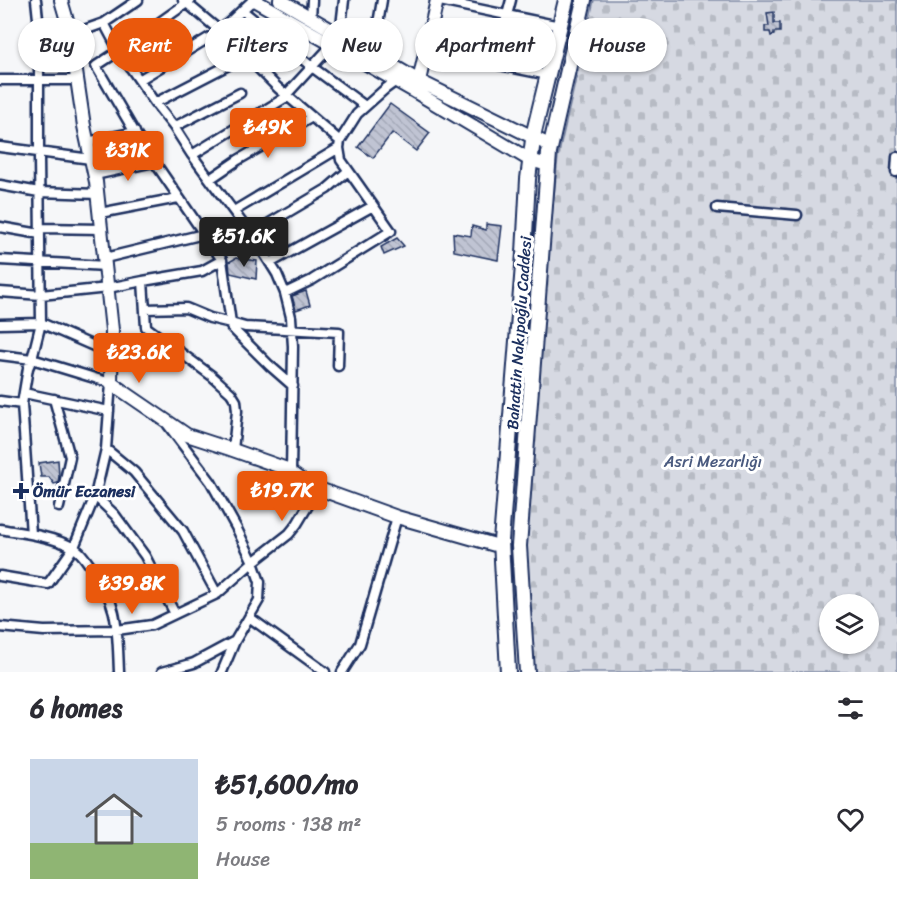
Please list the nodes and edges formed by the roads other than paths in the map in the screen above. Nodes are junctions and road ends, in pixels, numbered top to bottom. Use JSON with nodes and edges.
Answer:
{"nodes":[{"id":1,"x":36,"y":0,"type":"edge"},
{"id":2,"x":61,"y":0,"type":"edge"},
{"id":3,"x":138,"y":0,"type":"edge"},
{"id":4,"x":253,"y":0,"type":"edge"},
{"id":5,"x":280,"y":0,"type":"edge"},
{"id":6,"x":312,"y":0,"type":"edge"},
{"id":7,"x":345,"y":0,"type":"edge"},
{"id":8,"x":382,"y":0,"type":"edge"},
{"id":9,"x":436,"y":0,"type":"edge"},
{"id":10,"x":511,"y":0,"type":"edge"},
{"id":11,"x":566,"y":0,"type":"edge"},
{"id":12,"x":584,"y":0,"type":"edge"},
{"id":13,"x":187,"y":1,"type":"edge"},
{"id":14,"x":242,"y":10,"type":"junction"},
{"id":15,"x":506,"y":15,"type":"junction"},
{"id":16,"x":66,"y":18,"type":"edge"},
{"id":17,"x":164,"y":18,"type":"edge"},
{"id":18,"x":206,"y":18,"type":"edge"},
{"id":19,"x":234,"y":18,"type":"edge"},
{"id":20,"x":311,"y":18,"type":"junction"},
{"id":21,"x":341,"y":18,"type":"edge"},
{"id":22,"x":379,"y":18,"type":"edge"},
{"id":23,"x":432,"y":18,"type":"edge"},
{"id":24,"x":505,"y":18,"type":"edge"},
{"id":25,"x":104,"y":23,"type":"junction"},
{"id":26,"x":95,"y":26,"type":"edge"},
{"id":27,"x":560,"y":26,"type":"junction"},
{"id":28,"x":321,"y":27,"type":"edge"},
{"id":29,"x":107,"y":29,"type":"edge"},
{"id":30,"x":321,"y":33,"type":"edge"},
{"id":31,"x":205,"y":40,"type":"edge"},
{"id":32,"x":321,"y":57,"type":"edge"},
{"id":33,"x":107,"y":59,"type":"edge"},
{"id":34,"x":312,"y":67,"type":"junction"},
{"id":35,"x":76,"y":72,"type":"edge"},
{"id":36,"x":133,"y":72,"type":"edge"},
{"id":37,"x":215,"y":72,"type":"edge"},
{"id":38,"x":262,"y":72,"type":"edge"},
{"id":39,"x":383,"y":72,"type":"edge"},
{"id":40,"x":403,"y":72,"type":"edge"},
{"id":41,"x":421,"y":72,"type":"edge"},
{"id":42,"x":533,"y":72,"type":"edge"},
{"id":43,"x":548,"y":75,"type":"junction"},
{"id":44,"x":0,"y":80,"type":"edge"},
{"id":45,"x":39,"y":80,"type":"junction"},
{"id":46,"x":77,"y":80,"type":"junction"},
{"id":47,"x":139,"y":80,"type":"junction"},
{"id":48,"x":396,"y":81,"type":"junction"},
{"id":49,"x":419,"y":81,"type":"junction"},
{"id":50,"x":240,"y":93,"type":"dead end"},
{"id":51,"x":287,"y":96,"type":"junction"},
{"id":52,"x":155,"y":103,"type":"junction"},
{"id":53,"x":365,"y":106,"type":"junction"},
{"id":54,"x":312,"y":117,"type":"junction"},
{"id":55,"x":174,"y":127,"type":"junction"},
{"id":56,"x":135,"y":132,"type":"junction"},
{"id":57,"x":533,"y":137,"type":"junction"},
{"id":58,"x":87,"y":142,"type":"junction"},
{"id":59,"x":339,"y":144,"type":"junction"},
{"id":60,"x":551,"y":146,"type":"junction"},
{"id":61,"x":0,"y":147,"type":"edge"},
{"id":62,"x":39,"y":153,"type":"junction"},
{"id":63,"x":192,"y":155,"type":"junction"},
{"id":64,"x":897,"y":157,"type":"edge"},
{"id":65,"x":91,"y":159,"type":"junction"},
{"id":66,"x":530,"y":160,"type":"junction"},
{"id":67,"x":154,"y":162,"type":"junction"},
{"id":68,"x":548,"y":165,"type":"junction"},
{"id":69,"x":348,"y":171,"type":"junction"},
{"id":70,"x":896,"y":172,"type":"edge"},
{"id":71,"x":95,"y":176,"type":"junction"},
{"id":72,"x":210,"y":179,"type":"junction"},
{"id":73,"x":0,"y":185,"type":"edge"},
{"id":74,"x":39,"y":192,"type":"junction"},
{"id":75,"x":98,"y":194,"type":"junction"},
{"id":76,"x":178,"y":198,"type":"junction"},
{"id":77,"x":373,"y":206,"type":"junction"},
{"id":78,"x":717,"y":208,"type":"dead end"},
{"id":79,"x":234,"y":211,"type":"junction"},
{"id":80,"x":100,"y":213,"type":"junction"},
{"id":81,"x":797,"y":215,"type":"dead end"},
{"id":82,"x":0,"y":227,"type":"edge"},
{"id":83,"x":102,"y":229,"type":"junction"},
{"id":84,"x":40,"y":231,"type":"junction"},
{"id":85,"x":204,"y":234,"type":"junction"},
{"id":86,"x":251,"y":234,"type":"junction"},
{"id":87,"x":0,"y":260,"type":"edge"},
{"id":88,"x":222,"y":260,"type":"junction"},
{"id":89,"x":40,"y":261,"type":"junction"},
{"id":90,"x":105,"y":262,"type":"junction"},
{"id":91,"x":270,"y":262,"type":"junction"},
{"id":92,"x":142,"y":281,"type":"junction"},
{"id":93,"x":108,"y":288,"type":"junction"},
{"id":94,"x":0,"y":292,"type":"edge"},
{"id":95,"x":285,"y":293,"type":"junction"},
{"id":96,"x":41,"y":295,"type":"junction"},
{"id":97,"x":145,"y":309,"type":"junction"},
{"id":98,"x":41,"y":323,"type":"junction"},
{"id":99,"x":231,"y":323,"type":"junction"},
{"id":100,"x":0,"y":324,"type":"edge"},
{"id":101,"x":292,"y":331,"type":"junction"},
{"id":102,"x":112,"y":354,"type":"junction"},
{"id":103,"x":0,"y":355,"type":"edge"},
{"id":104,"x":32,"y":360,"type":"junction"},
{"id":105,"x":338,"y":366,"type":"dead end"},
{"id":106,"x":111,"y":383,"type":"junction"},
{"id":107,"x":293,"y":386,"type":"junction"},
{"id":108,"x":24,"y":393,"type":"junction"},
{"id":109,"x":54,"y":399,"type":"junction"},
{"id":110,"x":0,"y":401,"type":"edge"},
{"id":111,"x":22,"y":404,"type":"junction"},
{"id":112,"x":109,"y":411,"type":"junction"},
{"id":113,"x":164,"y":420,"type":"junction"},
{"id":114,"x":106,"y":449,"type":"junction"},
{"id":115,"x":233,"y":450,"type":"junction"},
{"id":116,"x":291,"y":474,"type":"junction"},
{"id":117,"x":318,"y":489,"type":"junction"},
{"id":118,"x":95,"y":496,"type":"junction"},
{"id":119,"x":59,"y":507,"type":"dead end"},
{"id":120,"x":397,"y":516,"type":"junction"},
{"id":121,"x":0,"y":529,"type":"edge"},
{"id":122,"x":31,"y":534,"type":"junction"},
{"id":123,"x":74,"y":547,"type":"junction"},
{"id":124,"x":502,"y":547,"type":"junction"},
{"id":125,"x":254,"y":562,"type":"junction"},
{"id":126,"x":0,"y":576,"type":"edge"},
{"id":127,"x":217,"y":594,"type":"junction"},
{"id":128,"x":175,"y":614,"type":"junction"},
{"id":129,"x":249,"y":617,"type":"junction"},
{"id":130,"x":0,"y":627,"type":"edge"},
{"id":131,"x":117,"y":630,"type":"junction"},
{"id":132,"x":235,"y":641,"type":"junction"},
{"id":133,"x":118,"y":672,"type":"edge"},
{"id":134,"x":162,"y":672,"type":"edge"},
{"id":135,"x":222,"y":672,"type":"edge"},
{"id":136,"x":325,"y":672,"type":"edge"},
{"id":137,"x":342,"y":672,"type":"edge"},
{"id":138,"x":508,"y":672,"type":"edge"},
{"id":139,"x":527,"y":672,"type":"edge"}],
"edges":[{"from":1,"to":45,"type":"street"},
{"from":2,"to":16,"type":"street"},
{"from":3,"to":25,"type":"street"},
{"from":4,"to":14,"type":"street"},
{"from":4,"to":30,"type":"street"},
{"from":5,"to":20,"type":"street"},
{"from":6,"to":20,"type":"street"},
{"from":7,"to":21,"type":"street"},
{"from":8,"to":22,"type":"street"},
{"from":9,"to":15,"type":"street"},
{"from":9,"to":23,"type":"street"},
{"from":10,"to":15,"type":"street"},
{"from":11,"to":27,"type":"main road","name":"Bahattin Nakıpoğlu Caddesi"},
{"from":12,"to":60,"type":"main road","name":"Bahattin Nakıpoğlu Caddesi"},
{"from":13,"to":17,"type":"street"},
{"from":13,"to":18,"type":"street"},
{"from":14,"to":19,"type":"street"},
{"from":14,"to":34,"type":"street"},
{"from":15,"to":24,"type":"street"},
{"from":15,"to":27,"type":"street"},
{"from":20,"to":28,"type":"street"},
{"from":25,"to":26,"type":"street"},
{"from":25,"to":29,"type":"street"},
{"from":27,"to":43,"type":"main road","name":"Bahattin Nakıpoğlu Caddesi"},
{"from":31,"to":47,"type":"street"},
{"from":32,"to":34,"type":"street"},
{"from":33,"to":56,"type":"street"},
{"from":34,"to":51,"type":"street"},
{"from":34,"to":53,"type":"street"},
{"from":35,"to":46,"type":"street"},
{"from":36,"to":47,"type":"street"},
{"from":37,"to":52,"type":"street"},
{"from":38,"to":51,"type":"street"},
{"from":39,"to":48,"type":"street"},
{"from":40,"to":49,"type":"street"},
{"from":41,"to":49,"type":"street"},
{"from":42,"to":43,"type":"street"},
{"from":43,"to":57,"type":"main road","name":"Bahattin Nakıpoğlu Caddesi"},
{"from":44,"to":45,"type":"street"},
{"from":45,"to":46,"type":"street"},
{"from":45,"to":62,"type":"street"},
{"from":46,"to":58,"type":"street"},
{"from":47,"to":52,"type":"street"},
{"from":48,"to":53,"type":"street"},
{"from":48,"to":66,"type":"street"},
{"from":49,"to":57,"type":"street"},
{"from":50,"to":55,"type":"street"},
{"from":51,"to":54,"type":"street"},
{"from":51,"to":63,"type":"street"},
{"from":52,"to":55,"type":"street"},
{"from":53,"to":59,"type":"street"},
{"from":54,"to":59,"type":"street"},
{"from":54,"to":72,"type":"street"},
{"from":55,"to":63,"type":"street"},
{"from":56,"to":58,"type":"street"},
{"from":56,"to":67,"type":"street"},
{"from":57,"to":60,"type":"street"},
{"from":57,"to":66,"type":"main road","name":"Bahattin Nakıpoğlu Caddesi"},
{"from":58,"to":65,"type":"street"},
{"from":59,"to":69,"type":"street"},
{"from":59,"to":79,"type":"street"},
{"from":60,"to":68,"type":"main road","name":"Bahattin Nakıpoğlu Caddesi"},
{"from":61,"to":62,"type":"street"},
{"from":62,"to":65,"type":"street"},
{"from":62,"to":74,"type":"street"},
{"from":63,"to":72,"type":"street"},
{"from":64,"to":70,"type":"street"},
{"from":65,"to":71,"type":"street"},
{"from":66,"to":68,"type":"street"},
{"from":66,"to":124,"type":"main road","name":"Bahattin Nakıpoğlu Caddesi"},
{"from":67,"to":71,"type":"street"},
{"from":67,"to":76,"type":"street"},
{"from":68,"to":139,"type":"main road","name":"Bahattin Nakıpoğlu Caddesi"},
{"from":69,"to":77,"type":"street"},
{"from":69,"to":86,"type":"street"},
{"from":71,"to":75,"type":"street"},
{"from":72,"to":79,"type":"street"},
{"from":73,"to":74,"type":"street"},
{"from":74,"to":75,"type":"street"},
{"from":74,"to":84,"type":"street"},
{"from":75,"to":80,"type":"street"},
{"from":76,"to":80,"type":"street"},
{"from":76,"to":85,"type":"street"},
{"from":77,"to":91,"type":"street"},
{"from":77,"to":95,"type":"street"},
{"from":78,"to":81,"type":"street"},
{"from":79,"to":86,"type":"street"},
{"from":80,"to":83,"type":"street"},
{"from":82,"to":84,"type":"street"},
{"from":83,"to":84,"type":"street"},
{"from":83,"to":90,"type":"street"},
{"from":84,"to":89,"type":"street"},
{"from":85,"to":88,"type":"street"},
{"from":85,"to":90,"type":"street"},
{"from":86,"to":91,"type":"street"},
{"from":87,"to":89,"type":"street"},
{"from":88,"to":92,"type":"street"},
{"from":88,"to":99,"type":"street"},
{"from":89,"to":90,"type":"street"},
{"from":89,"to":96,"type":"street"},
{"from":90,"to":93,"type":"street"},
{"from":91,"to":95,"type":"street"},
{"from":92,"to":93,"type":"street"},
{"from":92,"to":97,"type":"street"},
{"from":93,"to":96,"type":"street"},
{"from":93,"to":102,"type":"street"},
{"from":94,"to":96,"type":"street"},
{"from":95,"to":101,"type":"street"},
{"from":96,"to":98,"type":"street"},
{"from":97,"to":99,"type":"street"},
{"from":97,"to":115,"type":"street"},
{"from":98,"to":100,"type":"street"},
{"from":98,"to":102,"type":"street"},
{"from":98,"to":104,"type":"street"},
{"from":99,"to":101,"type":"street"},
{"from":99,"to":107,"type":"street"},
{"from":101,"to":105,"type":"street"},
{"from":101,"to":107,"type":"street"},
{"from":102,"to":106,"type":"street"},
{"from":103,"to":104,"type":"street"},
{"from":104,"to":106,"type":"street"},
{"from":104,"to":108,"type":"street"},
{"from":106,"to":112,"type":"street"},
{"from":106,"to":113,"type":"street"},
{"from":107,"to":116,"type":"street"},
{"from":108,"to":109,"type":"street"},
{"from":108,"to":111,"type":"street"},
{"from":109,"to":112,"type":"street"},
{"from":109,"to":119,"type":"street"},
{"from":110,"to":111,"type":"street"},
{"from":111,"to":122,"type":"street"},
{"from":112,"to":114,"type":"street"},
{"from":113,"to":115,"type":"street"},
{"from":113,"to":125,"type":"street"},
{"from":114,"to":118,"type":"street"},
{"from":114,"to":127,"type":"street"},
{"from":115,"to":116,"type":"street"},
{"from":116,"to":117,"type":"street"},
{"from":117,"to":120,"type":"street"},
{"from":117,"to":125,"type":"street"},
{"from":118,"to":123,"type":"street"},
{"from":118,"to":128,"type":"street"},
{"from":120,"to":124,"type":"street"},
{"from":120,"to":137,"type":"street"},
{"from":121,"to":122,"type":"street"},
{"from":122,"to":123,"type":"street"},
{"from":123,"to":126,"type":"street"},
{"from":123,"to":131,"type":"street"},
{"from":124,"to":138,"type":"main road","name":"Bahattin Nakıpoğlu Caddesi"},
{"from":125,"to":127,"type":"street"},
{"from":125,"to":129,"type":"street"},
{"from":127,"to":128,"type":"street"},
{"from":128,"to":131,"type":"street"},
{"from":129,"to":132,"type":"street"},
{"from":129,"to":136,"type":"street"},
{"from":130,"to":131,"type":"street"},
{"from":131,"to":133,"type":"street"},
{"from":132,"to":134,"type":"street"},
{"from":132,"to":135,"type":"street"}]}
